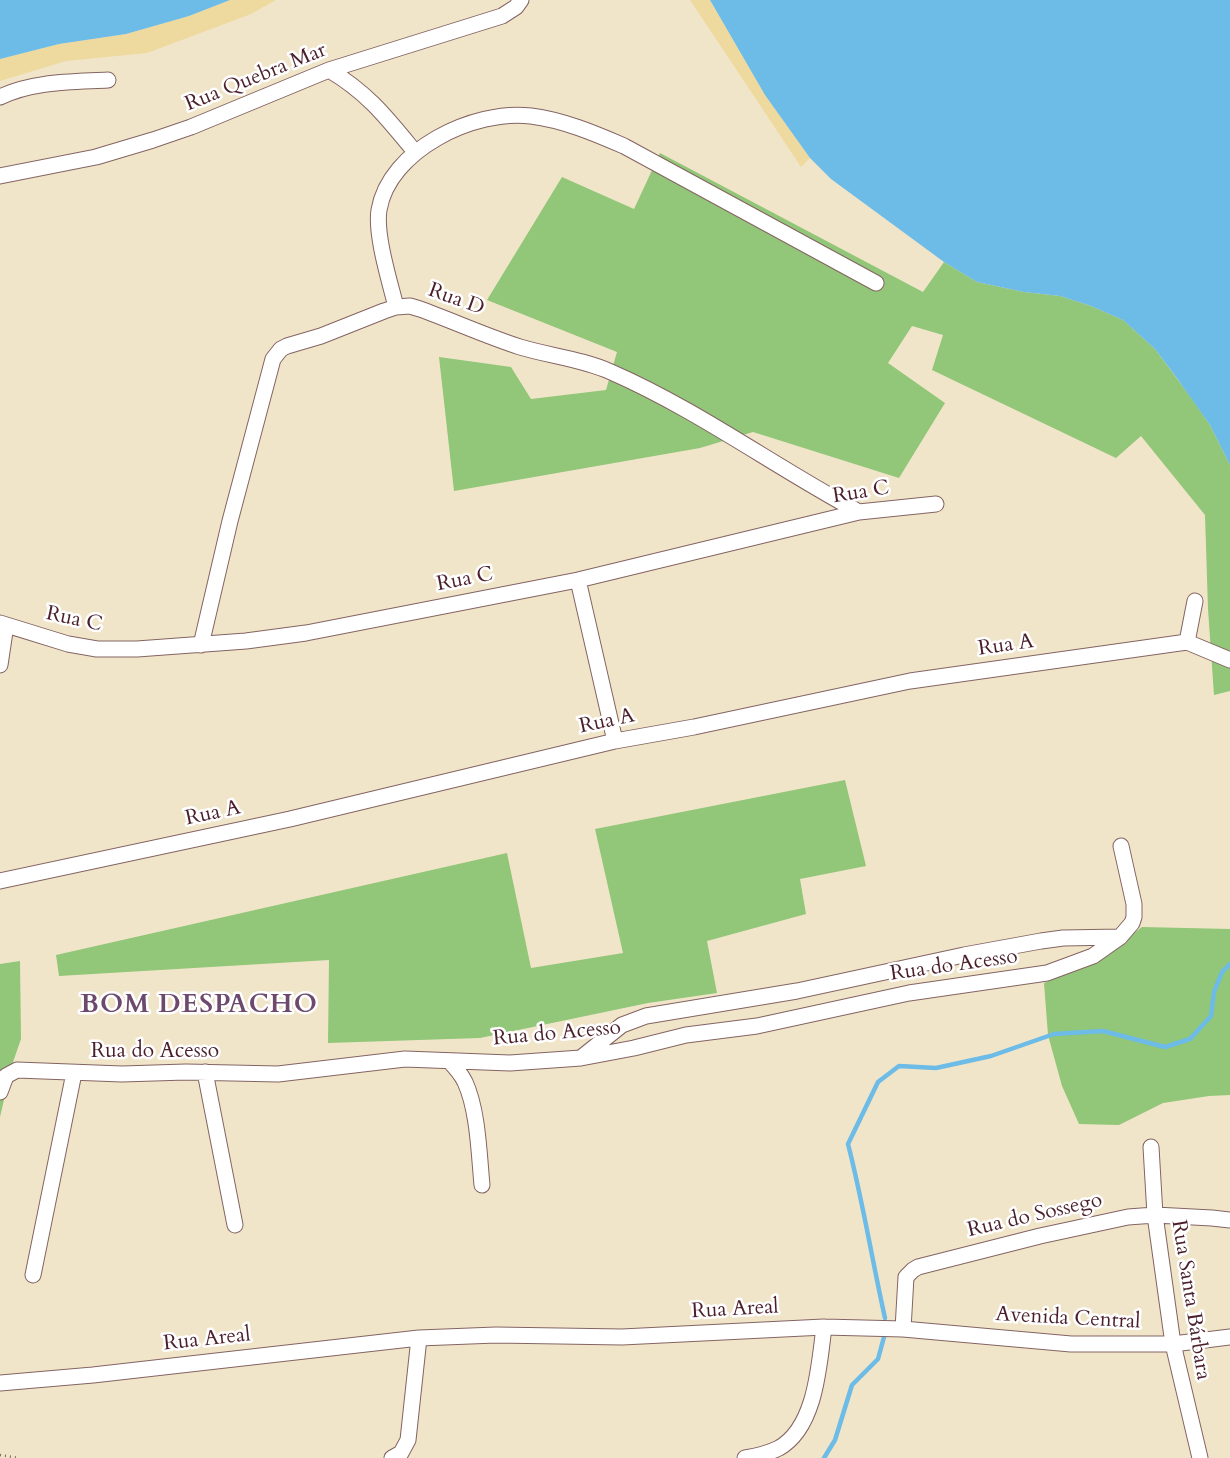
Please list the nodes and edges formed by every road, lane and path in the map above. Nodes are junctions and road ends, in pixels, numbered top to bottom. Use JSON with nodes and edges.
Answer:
{"nodes":[{"id":1,"x":521,"y":0,"type":"edge"},
{"id":2,"x":329,"y":70,"type":"junction"},
{"id":3,"x":108,"y":80,"type":"dead end"},
{"id":4,"x":0,"y":97,"type":"edge"},
{"id":5,"x":415,"y":152,"type":"junction"},
{"id":6,"x":0,"y":176,"type":"edge"},
{"id":7,"x":876,"y":283,"type":"dead end"},
{"id":8,"x":396,"y":307,"type":"junction"},
{"id":9,"x":936,"y":504,"type":"dead end"},
{"id":10,"x":859,"y":512,"type":"junction"},
{"id":11,"x":578,"y":580,"type":"junction"},
{"id":12,"x":1195,"y":601,"type":"dead end"},
{"id":13,"x":3,"y":624,"type":"edge"},
{"id":14,"x":1187,"y":642,"type":"junction"},
{"id":15,"x":201,"y":645,"type":"junction"},
{"id":16,"x":1230,"y":660,"type":"edge"},
{"id":17,"x":0,"y":665,"type":"edge"},
{"id":18,"x":616,"y":741,"type":"junction"},
{"id":19,"x":1120,"y":846,"type":"dead end"},
{"id":20,"x":0,"y":881,"type":"edge"},
{"id":21,"x":1120,"y":937,"type":"junction"},
{"id":22,"x":815,"y":987,"type":"junction"},
{"id":23,"x":820,"y":1012,"type":"junction"},
{"id":24,"x":581,"y":1058,"type":"junction"},
{"id":25,"x":448,"y":1061,"type":"junction"},
{"id":26,"x":206,"y":1072,"type":"junction"},
{"id":27,"x":74,"y":1073,"type":"junction"},
{"id":28,"x":0,"y":1092,"type":"edge"},
{"id":29,"x":1150,"y":1147,"type":"dead end"},
{"id":30,"x":482,"y":1185,"type":"dead end"},
{"id":31,"x":1154,"y":1215,"type":"junction"},
{"id":32,"x":1230,"y":1220,"type":"edge"},
{"id":33,"x":234,"y":1225,"type":"dead end"},
{"id":34,"x":33,"y":1275,"type":"dead end"},
{"id":35,"x":824,"y":1327,"type":"junction"},
{"id":36,"x":903,"y":1329,"type":"junction"},
{"id":37,"x":1230,"y":1337,"type":"edge"},
{"id":38,"x":419,"y":1338,"type":"junction"},
{"id":39,"x":1173,"y":1344,"type":"junction"},
{"id":40,"x":0,"y":1383,"type":"edge"},
{"id":41,"x":0,"y":1456,"type":"edge"},
{"id":42,"x":19,"y":1458,"type":"edge"},
{"id":43,"x":392,"y":1458,"type":"edge"},
{"id":44,"x":746,"y":1458,"type":"edge"},
{"id":45,"x":1200,"y":1458,"type":"edge"}],
"edges":[{"from":1,"to":2,"type":"street","name":"Rua Quebra Mar"},
{"from":2,"to":5,"type":"street"},
{"from":2,"to":6,"type":"street","name":"Rua Quebra Mar"},
{"from":3,"to":4,"type":"street"},
{"from":5,"to":7,"type":"street"},
{"from":5,"to":8,"type":"street"},
{"from":8,"to":10,"type":"street","name":"Rua D"},
{"from":8,"to":15,"type":"street","name":"Rua D"},
{"from":9,"to":10,"type":"street","name":"Rua C"},
{"from":10,"to":11,"type":"street","name":"Rua C"},
{"from":11,"to":15,"type":"street","name":"Rua C"},
{"from":11,"to":18,"type":"street"},
{"from":12,"to":14,"type":"street"},
{"from":13,"to":15,"type":"street","name":"Rua C"},
{"from":13,"to":17,"type":"street"},
{"from":14,"to":16,"type":"street"},
{"from":14,"to":18,"type":"street","name":"Rua A"},
{"from":18,"to":20,"type":"street","name":"Rua A"},
{"from":19,"to":21,"type":"street","name":"Rua do Acesso"},
{"from":21,"to":22,"type":"street"},
{"from":21,"to":23,"type":"street","name":"Rua do Acesso"},
{"from":22,"to":23,"type":"street"},
{"from":22,"to":24,"type":"street"},
{"from":23,"to":24,"type":"street","name":"Rua do Acesso"},
{"from":24,"to":25,"type":"street","name":"Rua do Acesso"},
{"from":25,"to":26,"type":"street","name":"Rua do Acesso"},
{"from":25,"to":30,"type":"street"},
{"from":26,"to":27,"type":"street","name":"Rua do Acesso"},
{"from":26,"to":33,"type":"street"},
{"from":27,"to":28,"type":"street","name":"Rua do Acesso"},
{"from":27,"to":34,"type":"street"},
{"from":29,"to":31,"type":"street","name":"Rua Santa Bárbara"},
{"from":31,"to":32,"type":"street","name":"Rua do Sossego"},
{"from":31,"to":36,"type":"street","name":"Rua do Sossego"},
{"from":31,"to":39,"type":"street","name":"Rua Santa Bárbara"},
{"from":35,"to":36,"type":"street","name":"Rua Areal"},
{"from":35,"to":38,"type":"street","name":"Rua Areal"},
{"from":35,"to":44,"type":"street"},
{"from":36,"to":39,"type":"street","name":"Avenida Central"},
{"from":37,"to":39,"type":"street","name":"Avenida Central"},
{"from":38,"to":40,"type":"street","name":"Rua Areal"},
{"from":38,"to":43,"type":"street"},
{"from":39,"to":45,"type":"street","name":"Rua Santa Bárbara"},
{"from":41,"to":42,"type":"path"}]}
